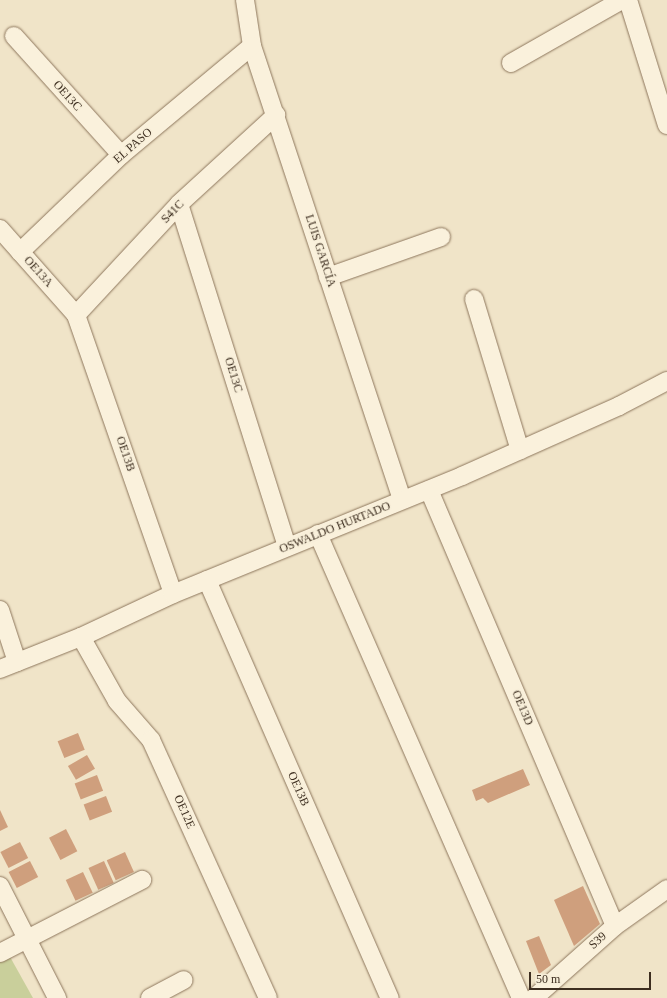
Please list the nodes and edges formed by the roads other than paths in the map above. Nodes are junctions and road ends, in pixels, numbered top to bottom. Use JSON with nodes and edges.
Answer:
{"nodes":[{"id":1,"x":245,"y":0,"type":"edge"},
{"id":2,"x":622,"y":0,"type":"edge"},
{"id":3,"x":628,"y":0,"type":"edge"},
{"id":4,"x":14,"y":36,"type":"dead end"},
{"id":5,"x":252,"y":46,"type":"junction"},
{"id":6,"x":512,"y":63,"type":"dead end"},
{"id":7,"x":276,"y":115,"type":"junction"},
{"id":8,"x":667,"y":125,"type":"edge"},
{"id":9,"x":121,"y":155,"type":"junction"},
{"id":10,"x":179,"y":204,"type":"junction"},
{"id":11,"x":0,"y":229,"type":"edge"},
{"id":12,"x":440,"y":237,"type":"dead end"},
{"id":13,"x":20,"y":252,"type":"junction"},
{"id":14,"x":328,"y":277,"type":"junction"},
{"id":15,"x":474,"y":299,"type":"dead end"},
{"id":16,"x":76,"y":315,"type":"junction"},
{"id":17,"x":667,"y":381,"type":"edge"},
{"id":18,"x":520,"y":450,"type":"junction"},
{"id":19,"x":429,"y":490,"type":"junction"},
{"id":20,"x":402,"y":500,"type":"junction"},
{"id":21,"x":318,"y":534,"type":"junction"},
{"id":22,"x":287,"y":546,"type":"junction"},
{"id":23,"x":207,"y":580,"type":"junction"},
{"id":24,"x":173,"y":594,"type":"junction"},
{"id":25,"x":0,"y":610,"type":"edge"},
{"id":26,"x":81,"y":637,"type":"junction"},
{"id":27,"x":17,"y":662,"type":"junction"},
{"id":28,"x":0,"y":669,"type":"edge"},
{"id":29,"x":142,"y":880,"type":"dead end"},
{"id":30,"x":0,"y":886,"type":"edge"},
{"id":31,"x":667,"y":889,"type":"edge"},
{"id":32,"x":615,"y":926,"type":"junction"},
{"id":33,"x":28,"y":939,"type":"junction"},
{"id":34,"x":0,"y":953,"type":"edge"},
{"id":35,"x":184,"y":980,"type":"dead end"},
{"id":36,"x":57,"y":998,"type":"edge"},
{"id":37,"x":150,"y":998,"type":"edge"},
{"id":38,"x":268,"y":998,"type":"edge"},
{"id":39,"x":390,"y":998,"type":"edge"},
{"id":40,"x":520,"y":998,"type":"edge"},
{"id":41,"x":534,"y":998,"type":"edge"}],
"edges":[{"from":1,"to":5,"type":"street","name":"LUIS GARCÍA"},
{"from":2,"to":6,"type":"street"},
{"from":3,"to":8,"type":"street"},
{"from":4,"to":9,"type":"street","name":"OE13C"},
{"from":5,"to":7,"type":"street","name":"LUIS GARCÍA"},
{"from":5,"to":9,"type":"street","name":"EL PASO"},
{"from":7,"to":10,"type":"street","name":"S41C"},
{"from":7,"to":14,"type":"street","name":"LUIS GARCÍA"},
{"from":9,"to":13,"type":"street","name":"EL PASO"},
{"from":10,"to":16,"type":"street","name":"S41C"},
{"from":10,"to":22,"type":"street","name":"OE13C"},
{"from":11,"to":13,"type":"street","name":"OE13A"},
{"from":12,"to":14,"type":"street"},
{"from":13,"to":16,"type":"street","name":"OE13A"},
{"from":14,"to":20,"type":"street","name":"LUIS GARCÍA"},
{"from":15,"to":18,"type":"street"},
{"from":16,"to":24,"type":"street","name":"OE13B"},
{"from":17,"to":18,"type":"street","name":"OSWALDO HURTADO"},
{"from":18,"to":19,"type":"street","name":"OSWALDO HURTADO"},
{"from":19,"to":20,"type":"street","name":"OSWALDO HURTADO"},
{"from":19,"to":32,"type":"street","name":"OE13D"},
{"from":20,"to":21,"type":"street","name":"OSWALDO HURTADO"},
{"from":21,"to":22,"type":"street","name":"OSWALDO HURTADO"},
{"from":21,"to":40,"type":"street"},
{"from":22,"to":23,"type":"street","name":"OSWALDO HURTADO"},
{"from":23,"to":24,"type":"street","name":"OSWALDO HURTADO"},
{"from":23,"to":39,"type":"street","name":"OE13B"},
{"from":24,"to":26,"type":"street","name":"OSWALDO HURTADO"},
{"from":25,"to":27,"type":"street"},
{"from":26,"to":27,"type":"street","name":"OSWALDO HURTADO"},
{"from":26,"to":38,"type":"street","name":"OE12E"},
{"from":27,"to":28,"type":"street","name":"OSWALDO HURTADO"},
{"from":29,"to":33,"type":"street"},
{"from":30,"to":33,"type":"street"},
{"from":31,"to":32,"type":"street","name":"S39"},
{"from":32,"to":41,"type":"street","name":"S39"},
{"from":33,"to":34,"type":"street"},
{"from":33,"to":36,"type":"street"},
{"from":35,"to":37,"type":"street"}]}
